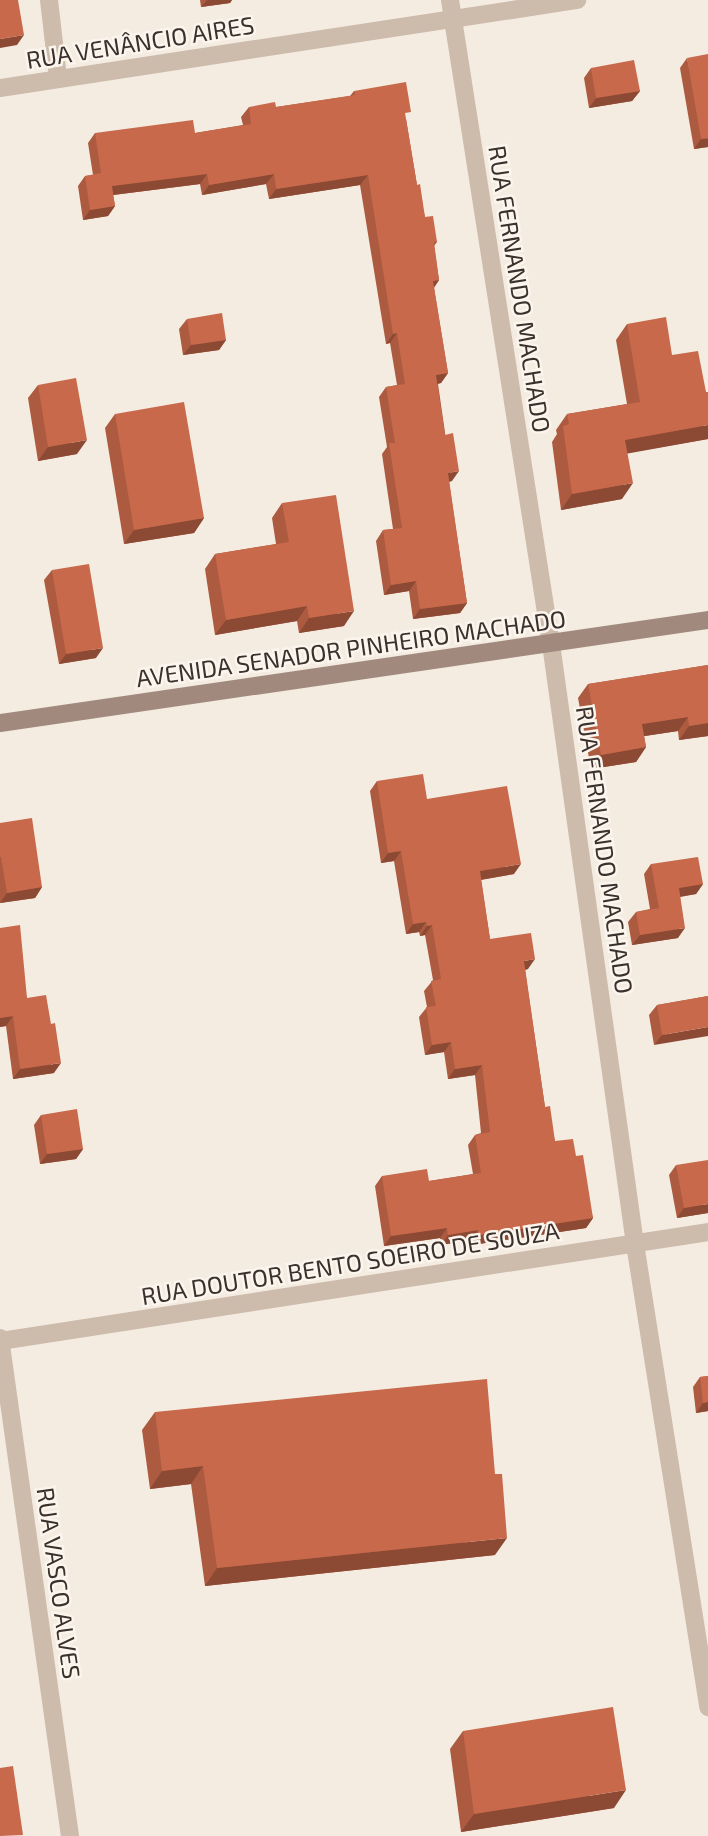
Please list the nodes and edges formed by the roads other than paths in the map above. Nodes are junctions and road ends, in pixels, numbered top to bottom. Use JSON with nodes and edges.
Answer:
{"nodes":[{"id":1,"x":49,"y":0,"type":"edge"},
{"id":2,"x":450,"y":0,"type":"edge"},
{"id":3,"x":577,"y":0,"type":"edge"},
{"id":4,"x":453,"y":20,"type":"junction"},
{"id":5,"x":58,"y":78,"type":"junction"},
{"id":6,"x":0,"y":88,"type":"edge"},
{"id":7,"x":708,"y":620,"type":"edge"},
{"id":8,"x":551,"y":644,"type":"junction"},
{"id":9,"x":0,"y":723,"type":"edge"},
{"id":10,"x":708,"y":1232,"type":"edge"},
{"id":11,"x":635,"y":1244,"type":"junction"},
{"id":12,"x":0,"y":1340,"type":"edge"},
{"id":13,"x":708,"y":1707,"type":"edge"},
{"id":14,"x":70,"y":1836,"type":"edge"}],
"edges":[{"from":1,"to":5,"type":"street"},
{"from":2,"to":4,"type":"street","name":"RUA FERNANDO MACHADO"},
{"from":3,"to":4,"type":"street","name":"RUA VENÂNCIO AIRES"},
{"from":4,"to":5,"type":"street","name":"RUA VENÂNCIO AIRES"},
{"from":4,"to":8,"type":"street","name":"RUA FERNANDO MACHADO"},
{"from":5,"to":6,"type":"street","name":"RUA VENÂNCIO AIRES"},
{"from":7,"to":8,"type":"main road","name":"AVENIDA SENADOR PINHEIRO MACHADO"},
{"from":8,"to":9,"type":"main road","name":"AVENIDA SENADOR PINHEIRO MACHADO"},
{"from":8,"to":11,"type":"street","name":"RUA FERNANDO MACHADO"},
{"from":10,"to":11,"type":"street","name":"RUA DOUTOR BENTO SOEIRO DE SOUZA"},
{"from":11,"to":12,"type":"street","name":"RUA DOUTOR BENTO SOEIRO DE SOUZA"},
{"from":11,"to":13,"type":"street","name":"RUA FERNANDO MACHADO"},
{"from":12,"to":14,"type":"street","name":"RUA VASCO ALVES"}]}
